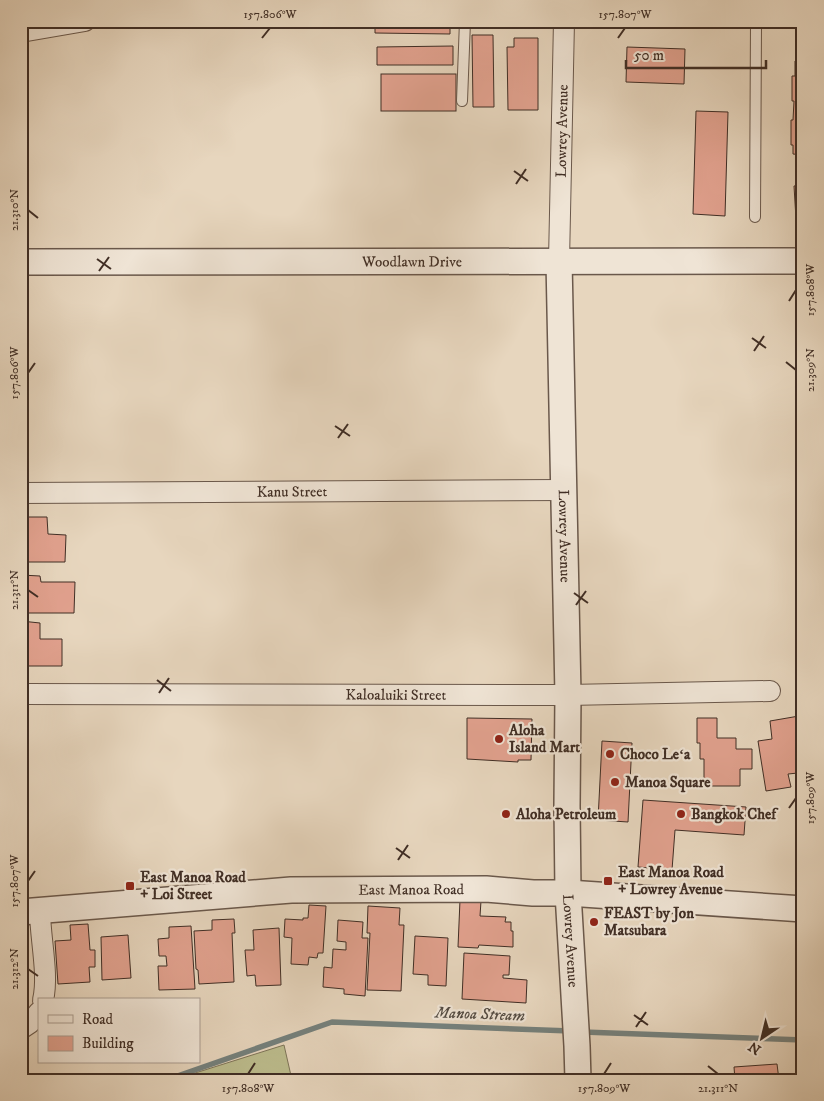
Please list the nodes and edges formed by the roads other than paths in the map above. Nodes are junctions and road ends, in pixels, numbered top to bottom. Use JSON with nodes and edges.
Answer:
{"nodes":[{"id":1,"x":85,"y":21,"type":"edge"},
{"id":2,"x":465,"y":21,"type":"edge"},
{"id":3,"x":564,"y":21,"type":"edge"},
{"id":4,"x":752,"y":21,"type":"edge"},
{"id":5,"x":756,"y":22,"type":"edge"},
{"id":6,"x":803,"y":22,"type":"edge"},
{"id":7,"x":21,"y":32,"type":"edge"},
{"id":8,"x":462,"y":100,"type":"dead end"},
{"id":9,"x":755,"y":218,"type":"dead end"},
{"id":10,"x":560,"y":261,"type":"junction"},
{"id":11,"x":803,"y":261,"type":"edge"},
{"id":12,"x":21,"y":262,"type":"edge"},
{"id":13,"x":564,"y":490,"type":"junction"},
{"id":14,"x":21,"y":493,"type":"edge"},
{"id":15,"x":770,"y":691,"type":"dead end"},
{"id":16,"x":21,"y":694,"type":"edge"},
{"id":17,"x":568,"y":695,"type":"junction"},
{"id":18,"x":568,"y":893,"type":"junction"},
{"id":19,"x":803,"y":909,"type":"edge"},
{"id":20,"x":31,"y":912,"type":"edge"},
{"id":21,"x":43,"y":998,"type":"edge"},
{"id":22,"x":38,"y":1013,"type":"edge"},
{"id":23,"x":21,"y":1029,"type":"edge"},
{"id":24,"x":578,"y":1080,"type":"edge"}],
"edges":[{"from":1,"to":7,"type":"street"},
{"from":2,"to":8,"type":"lane"},
{"from":3,"to":10,"type":"street","name":"Lowrey Avenue"},
{"from":4,"to":5,"type":"lane"},
{"from":5,"to":6,"type":"lane"},
{"from":5,"to":9,"type":"lane"},
{"from":10,"to":11,"type":"street","name":"Woodlawn Drive"},
{"from":10,"to":12,"type":"street","name":"Woodlawn Drive"},
{"from":10,"to":13,"type":"street","name":"Lowrey Avenue"},
{"from":13,"to":14,"type":"street","name":"Kanu Street"},
{"from":13,"to":17,"type":"street","name":"Lowrey Avenue"},
{"from":15,"to":17,"type":"street","name":"Kaloaluiki Street"},
{"from":16,"to":17,"type":"street","name":"Kaloaluiki Street"},
{"from":17,"to":18,"type":"street","name":"Lowrey Avenue"},
{"from":18,"to":19,"type":"street","name":"East Manoa Road"},
{"from":18,"to":20,"type":"street","name":"East Manoa Road"},
{"from":18,"to":24,"type":"street","name":"Lowrey Avenue"},
{"from":20,"to":21,"type":"street"},
{"from":22,"to":23,"type":"street"}]}
